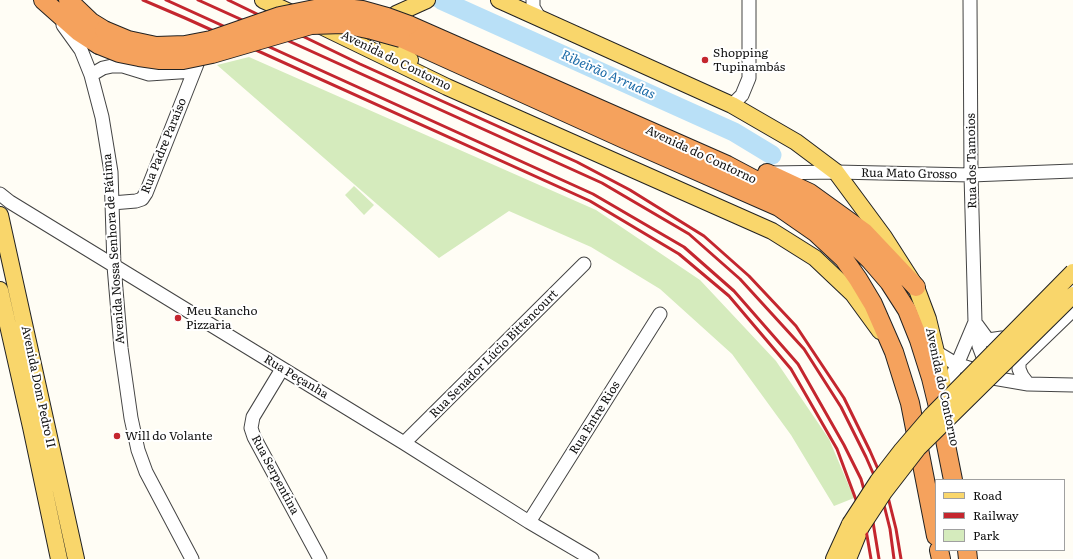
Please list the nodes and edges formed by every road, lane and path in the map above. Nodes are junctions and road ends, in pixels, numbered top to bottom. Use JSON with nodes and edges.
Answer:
{"nodes":[{"id":1,"x":68,"y":0,"type":"edge"},
{"id":2,"x":263,"y":0,"type":"edge"},
{"id":3,"x":427,"y":0,"type":"edge"},
{"id":4,"x":498,"y":0,"type":"edge"},
{"id":5,"x":533,"y":0,"type":"edge"},
{"id":6,"x":749,"y":0,"type":"edge"},
{"id":7,"x":970,"y":0,"type":"edge"},
{"id":8,"x":403,"y":4,"type":"edge"},
{"id":9,"x":48,"y":5,"type":"edge"},
{"id":10,"x":284,"y":5,"type":"edge"},
{"id":11,"x":539,"y":17,"type":"junction"},
{"id":12,"x":334,"y":31,"type":"junction"},
{"id":13,"x":405,"y":32,"type":"junction"},
{"id":14,"x":102,"y":38,"type":"junction"},
{"id":15,"x":91,"y":75,"type":"junction"},
{"id":16,"x":447,"y":87,"type":"junction"},
{"id":17,"x":732,"y":105,"type":"junction"},
{"id":18,"x":727,"y":165,"type":"junction"},
{"id":19,"x":836,"y":172,"type":"junction"},
{"id":20,"x":1073,"y":172,"type":"edge"},
{"id":21,"x":768,"y":173,"type":"junction"},
{"id":22,"x":971,"y":175,"type":"junction"},
{"id":23,"x":0,"y":194,"type":"edge"},
{"id":24,"x":112,"y":203,"type":"junction"},
{"id":25,"x":0,"y":215,"type":"edge"},
{"id":26,"x":584,"y":264,"type":"dead end"},
{"id":27,"x":1073,"y":264,"type":"edge"},
{"id":28,"x":114,"y":266,"type":"junction"},
{"id":29,"x":1073,"y":272,"type":"edge"},
{"id":30,"x":916,"y":287,"type":"junction"},
{"id":31,"x":0,"y":290,"type":"edge"},
{"id":32,"x":1073,"y":295,"type":"edge"},
{"id":33,"x":1073,"y":310,"type":"edge"},
{"id":34,"x":660,"y":314,"type":"dead end"},
{"id":35,"x":975,"y":322,"type":"junction"},
{"id":36,"x":1002,"y":338,"type":"junction"},
{"id":37,"x":894,"y":352,"type":"junction"},
{"id":38,"x":936,"y":352,"type":"junction"},
{"id":39,"x":1019,"y":362,"type":"junction"},
{"id":40,"x":956,"y":364,"type":"junction"},
{"id":41,"x":282,"y":369,"type":"junction"},
{"id":42,"x":993,"y":378,"type":"junction"},
{"id":43,"x":1028,"y":384,"type":"junction"},
{"id":44,"x":1073,"y":385,"type":"edge"},
{"id":45,"x":945,"y":392,"type":"junction"},
{"id":46,"x":404,"y":443,"type":"junction"},
{"id":47,"x":953,"y":479,"type":"edge"},
{"id":48,"x":960,"y":479,"type":"edge"},
{"id":49,"x":529,"y":522,"type":"junction"},
{"id":50,"x":856,"y":525,"type":"junction"},
{"id":51,"x":935,"y":531,"type":"edge"},
{"id":52,"x":59,"y":559,"type":"edge"},
{"id":53,"x":76,"y":559,"type":"edge"},
{"id":54,"x":192,"y":559,"type":"edge"},
{"id":55,"x":320,"y":559,"type":"edge"},
{"id":56,"x":592,"y":559,"type":"edge"},
{"id":57,"x":834,"y":559,"type":"edge"},
{"id":58,"x":848,"y":559,"type":"edge"}],
"edges":[{"from":1,"to":14,"type":"highway","name":"Avenida do Contorno"},
{"from":2,"to":10,"type":"main road","name":"Avenida do Contorno"},
{"from":3,"to":8,"type":"main road"},
{"from":4,"to":11,"type":"main road","name":"Avenida do Contorno"},
{"from":5,"to":11,"type":"street"},
{"from":6,"to":17,"type":"street"},
{"from":7,"to":22,"type":"street","name":"Rua dos Tamoios"},
{"from":8,"to":12,"type":"main road"},
{"from":8,"to":16,"type":"main road"},
{"from":9,"to":14,"type":"highway","name":"Avenida do Contorno"},
{"from":9,"to":15,"type":"street","name":"Avenida Nossa Senhora de Fátima"},
{"from":10,"to":12,"type":"main road","name":"Avenida do Contorno"},
{"from":11,"to":17,"type":"main road","name":"Avenida do Contorno"},
{"from":12,"to":16,"type":"main road","name":"Avenida do Contorno"},
{"from":13,"to":14,"type":"highway","name":"Avenida do Contorno","bridge":true},
{"from":13,"to":18,"type":"highway","name":"Avenida do Contorno"},
{"from":13,"to":37,"type":"highway","name":"Avenida do Contorno"},
{"from":15,"to":24,"type":"street","name":"Avenida Nossa Senhora de Fátima"},
{"from":15,"to":24,"type":"street","name":"Rua Padre Paraíso"},
{"from":16,"to":37,"type":"main road","name":"Avenida do Contorno"},
{"from":17,"to":19,"type":"main road","name":"Avenida do Contorno"},
{"from":18,"to":21,"type":"highway"},
{"from":18,"to":47,"type":"highway","name":"Avenida do Contorno"},
{"from":19,"to":21,"type":"street","name":"Rua Mato Grosso"},
{"from":19,"to":22,"type":"street","name":"Rua Mato Grosso"},
{"from":19,"to":30,"type":"main road","name":"Avenida do Contorno"},
{"from":20,"to":22,"type":"street","name":"Rua Mato Grosso"},
{"from":21,"to":30,"type":"highway"},
{"from":22,"to":35,"type":"street","name":"Rua dos Tamoios"},
{"from":23,"to":28,"type":"street","name":"Rua Peçanha"},
{"from":24,"to":28,"type":"street","name":"Avenida Nossa Senhora de Fátima"},
{"from":25,"to":53,"type":"main road","name":"Avenida Dom Pedro II"},
{"from":26,"to":46,"type":"street","name":"Rua Senador Lúcio Bittencourt"},
{"from":27,"to":36,"type":"street"},
{"from":28,"to":41,"type":"street","name":"Rua Peçanha"},
{"from":28,"to":54,"type":"street","name":"Avenida Nossa Senhora de Fátima"},
{"from":29,"to":50,"type":"main road","bridge":true},
{"from":30,"to":38,"type":"main road","name":"Avenida do Contorno"},
{"from":31,"to":52,"type":"main road","name":"Avenida Dom Pedro II"},
{"from":32,"to":50,"type":"main road","bridge":true},
{"from":33,"to":39,"type":"street"},
{"from":34,"to":49,"type":"street","name":"Rua Entre Rios"},
{"from":35,"to":36,"type":"street"},
{"from":35,"to":40,"type":"street","name":"Rua dos Tamoios"},
{"from":35,"to":42,"type":"street","name":"Rua dos Tamoios"},
{"from":36,"to":39,"type":"street"},
{"from":37,"to":51,"type":"highway","name":"Avenida do Contorno"},
{"from":38,"to":40,"type":"street"},
{"from":38,"to":45,"type":"main road","name":"Avenida do Contorno"},
{"from":39,"to":43,"type":"street"},
{"from":40,"to":42,"type":"street"},
{"from":40,"to":45,"type":"street","name":"Rua dos Tamoios"},
{"from":41,"to":46,"type":"street","name":"Rua Peçanha"},
{"from":41,"to":55,"type":"street","name":"Rua Serpentina"},
{"from":42,"to":43,"type":"street"},
{"from":43,"to":44,"type":"street"},
{"from":45,"to":48,"type":"main road","name":"Avenida do Contorno"},
{"from":46,"to":49,"type":"street","name":"Rua Peçanha"},
{"from":49,"to":56,"type":"street","name":"Rua Peçanha"},
{"from":50,"to":57,"type":"main road"},
{"from":50,"to":58,"type":"main road"}]}
